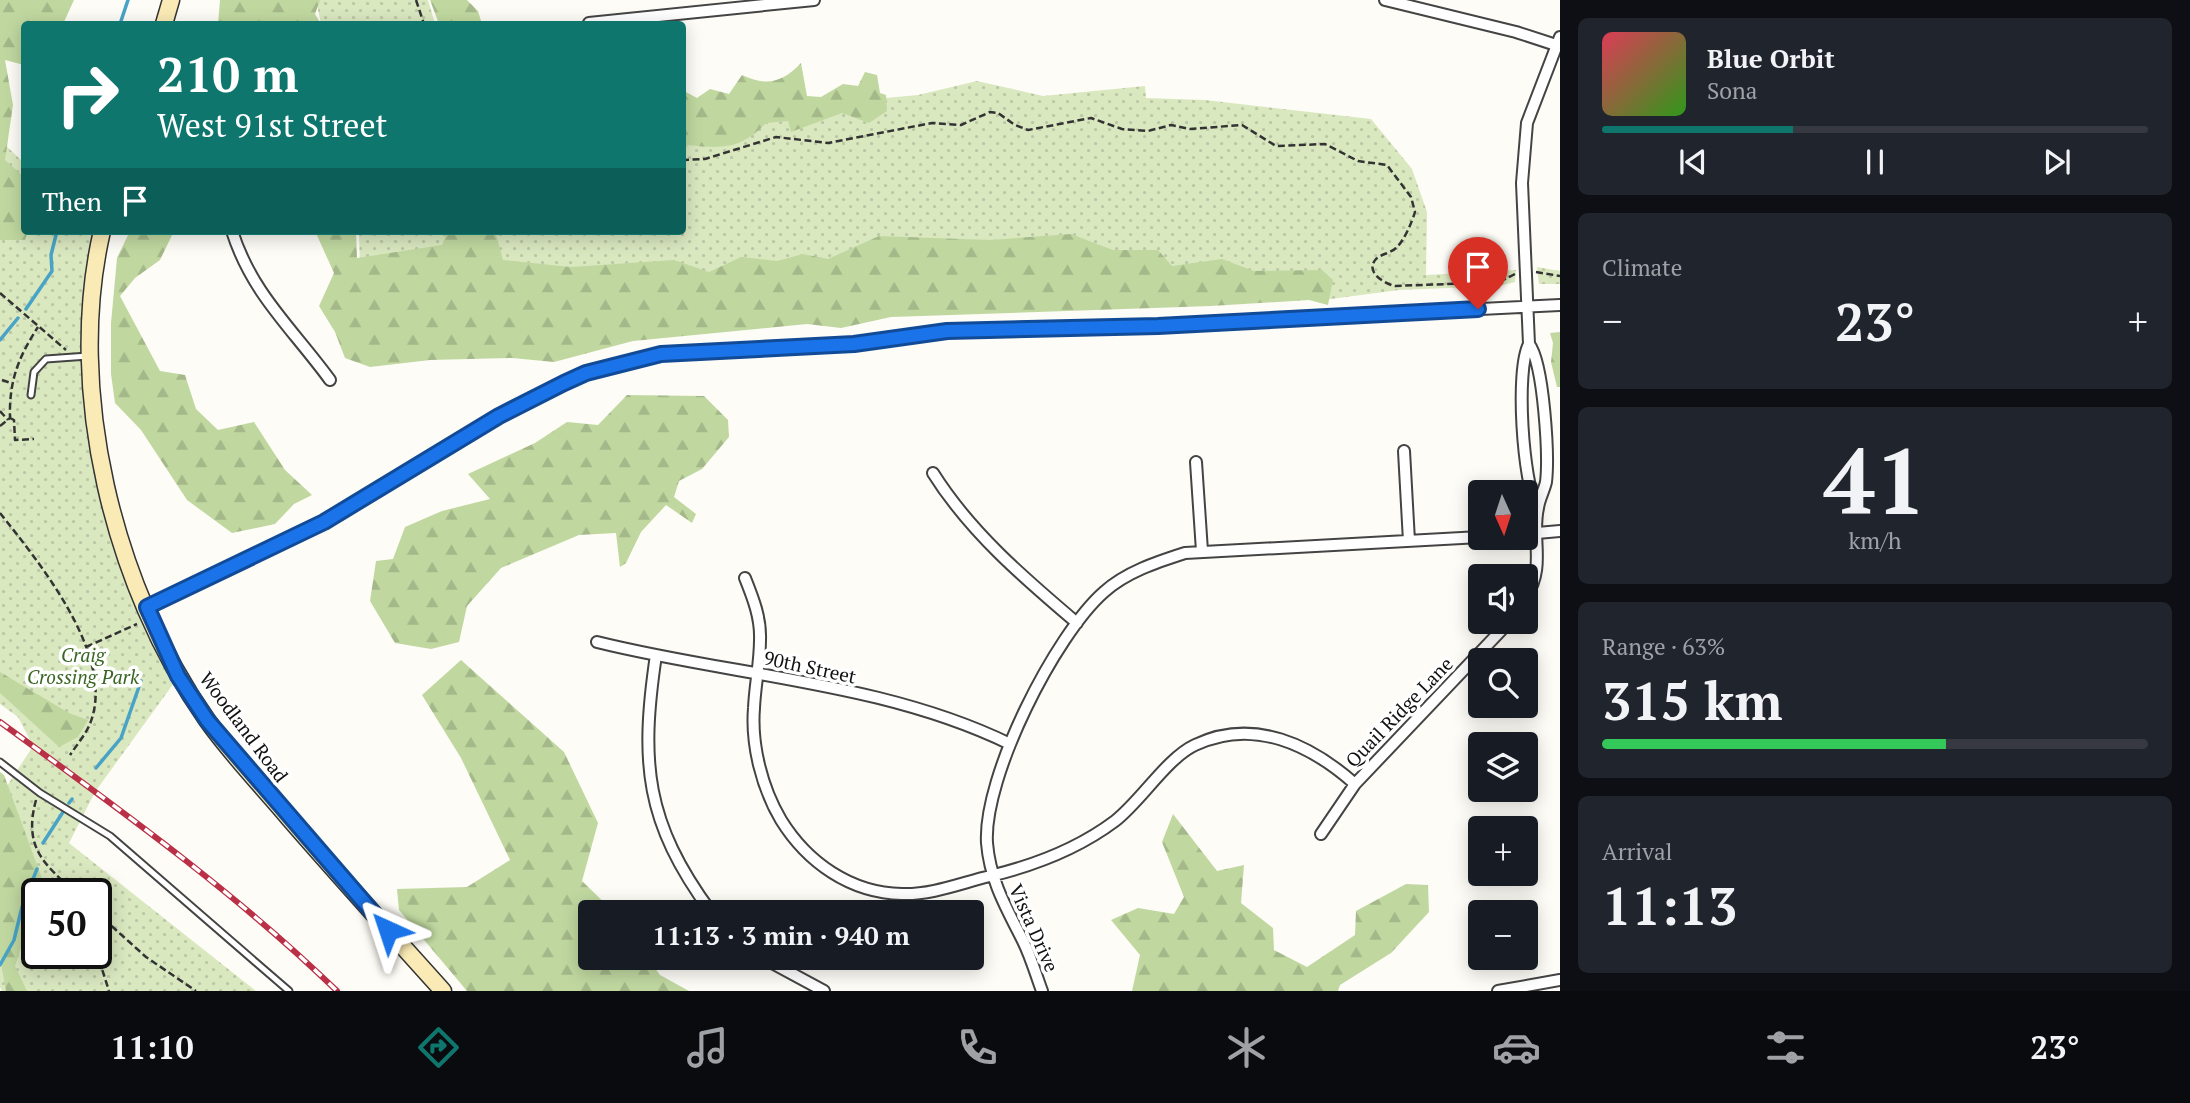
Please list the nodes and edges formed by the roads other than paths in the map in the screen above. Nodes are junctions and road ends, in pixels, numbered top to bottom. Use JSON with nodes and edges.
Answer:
{"nodes":[{"id":1,"x":172,"y":0,"type":"edge"},
{"id":2,"x":814,"y":0,"type":"edge"},
{"id":3,"x":1385,"y":0,"type":"edge"},
{"id":4,"x":165,"y":21,"type":"edge"},
{"id":5,"x":609,"y":21,"type":"edge"},
{"id":6,"x":1558,"y":41,"type":"edge"},
{"id":7,"x":101,"y":235,"type":"edge"},
{"id":8,"x":234,"y":235,"type":"edge"},
{"id":9,"x":1560,"y":304,"type":"edge"},
{"id":10,"x":1527,"y":306,"type":"junction"},
{"id":11,"x":1529,"y":344,"type":"junction"},
{"id":12,"x":92,"y":355,"type":"junction"},
{"id":13,"x":330,"y":380,"type":"dead end"},
{"id":14,"x":31,"y":394,"type":"dead end"},
{"id":15,"x":1404,"y":451,"type":"dead end"},
{"id":16,"x":1196,"y":462,"type":"dead end"},
{"id":17,"x":933,"y":474,"type":"dead end"},
{"id":18,"x":1528,"y":480,"type":"edge"},
{"id":19,"x":1538,"y":506,"type":"edge"},
{"id":20,"x":1560,"y":531,"type":"edge"},
{"id":21,"x":1538,"y":533,"type":"edge"},
{"id":22,"x":1468,"y":538,"type":"edge"},
{"id":23,"x":1409,"y":541,"type":"junction"},
{"id":24,"x":1202,"y":551,"type":"junction"},
{"id":25,"x":745,"y":578,"type":"dead end"},
{"id":26,"x":147,"y":607,"type":"junction"},
{"id":27,"x":1077,"y":623,"type":"junction"},
{"id":28,"x":1498,"y":634,"type":"edge"},
{"id":29,"x":597,"y":642,"type":"dead end"},
{"id":30,"x":656,"y":655,"type":"junction"},
{"id":31,"x":758,"y":674,"type":"junction"},
{"id":32,"x":1010,"y":744,"type":"junction"},
{"id":33,"x":0,"y":762,"type":"edge"},
{"id":34,"x":1354,"y":784,"type":"junction"},
{"id":35,"x":1321,"y":834,"type":"dead end"},
{"id":36,"x":993,"y":878,"type":"junction"},
{"id":37,"x":702,"y":900,"type":"edge"},
{"id":38,"x":785,"y":970,"type":"edge"},
{"id":39,"x":1560,"y":980,"type":"edge"},
{"id":40,"x":289,"y":991,"type":"edge"},
{"id":41,"x":443,"y":991,"type":"edge"},
{"id":42,"x":824,"y":991,"type":"edge"},
{"id":43,"x":1042,"y":991,"type":"edge"},
{"id":44,"x":1498,"y":991,"type":"edge"}],
"edges":[{"from":1,"to":4,"type":"main road"},
{"from":2,"to":5,"type":"street"},
{"from":3,"to":6,"type":"street"},
{"from":6,"to":10,"type":"street"},
{"from":7,"to":12,"type":"main road","name":"Woodland Road"},
{"from":8,"to":13,"type":"street"},
{"from":9,"to":10,"type":"street"},
{"from":10,"to":11,"type":"street"},
{"from":10,"to":26,"type":"street"},
{"from":11,"to":18,"type":"street"},
{"from":11,"to":19,"type":"street"},
{"from":12,"to":14,"type":"lane"},
{"from":12,"to":26,"type":"main road","name":"Woodland Road"},
{"from":15,"to":23,"type":"street"},
{"from":16,"to":24,"type":"street"},
{"from":17,"to":27,"type":"street"},
{"from":20,"to":21,"type":"street"},
{"from":22,"to":23,"type":"street","name":"Vista Drive"},
{"from":23,"to":24,"type":"street","name":"Vista Drive"},
{"from":24,"to":27,"type":"street","name":"Vista Drive"},
{"from":25,"to":31,"type":"street"},
{"from":26,"to":41,"type":"main road","name":"Woodland Road"},
{"from":27,"to":32,"type":"street","name":"Vista Drive"},
{"from":28,"to":34,"type":"street","name":"Quail Ridge Lane"},
{"from":29,"to":30,"type":"street","name":"90th Street"},
{"from":30,"to":31,"type":"street","name":"90th Street"},
{"from":30,"to":37,"type":"street"},
{"from":31,"to":32,"type":"street","name":"90th Street"},
{"from":31,"to":36,"type":"street"},
{"from":32,"to":36,"type":"street","name":"Vista Drive"},
{"from":33,"to":40,"type":"lane"},
{"from":34,"to":35,"type":"street","name":"Quail Ridge Lane"},
{"from":34,"to":36,"type":"street"},
{"from":36,"to":43,"type":"street","name":"Vista Drive"},
{"from":38,"to":42,"type":"street"},
{"from":39,"to":44,"type":"street"}]}
